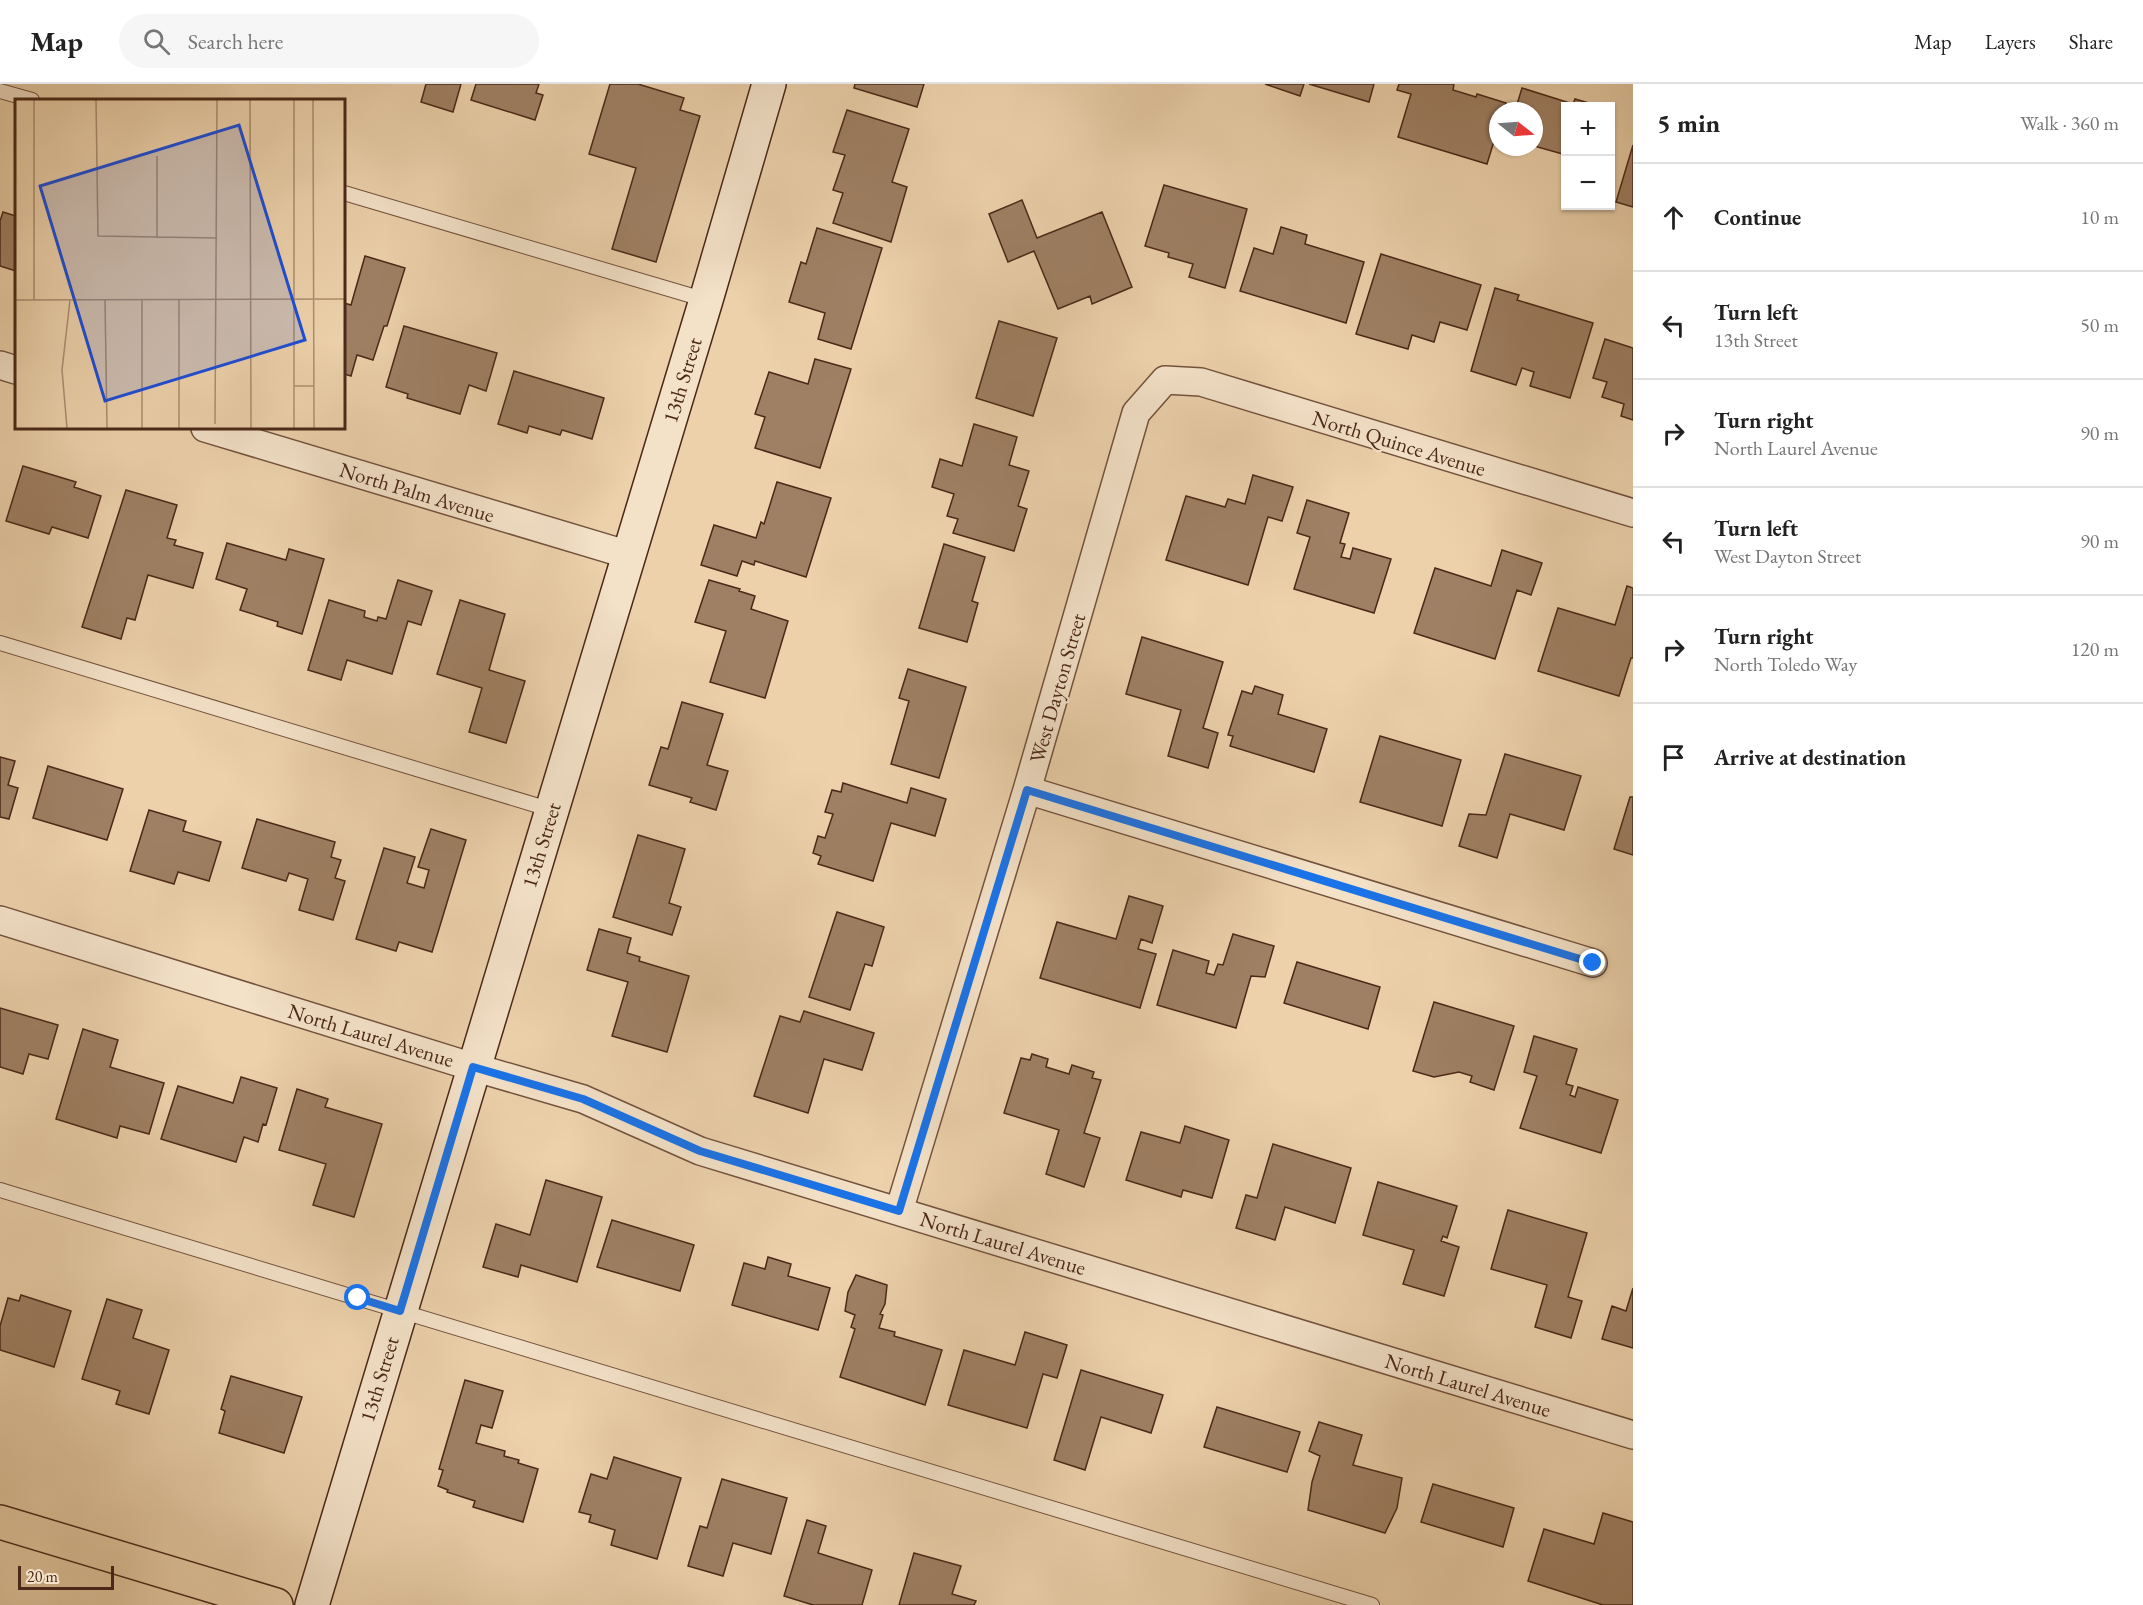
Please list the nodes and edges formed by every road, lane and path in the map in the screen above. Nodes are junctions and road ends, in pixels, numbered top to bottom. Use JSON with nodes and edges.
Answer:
{"nodes":[{"id":1,"x":769,"y":84,"type":"edge"},
{"id":2,"x":0,"y":91,"type":"edge"},
{"id":3,"x":28,"y":99,"type":"edge"},
{"id":4,"x":345,"y":193,"type":"edge"},
{"id":5,"x":705,"y":300,"type":"junction"},
{"id":6,"x":0,"y":365,"type":"edge"},
{"id":7,"x":15,"y":370,"type":"edge"},
{"id":8,"x":1165,"y":380,"type":"joint"},
{"id":9,"x":208,"y":429,"type":"edge"},
{"id":10,"x":1633,"y":513,"type":"edge"},
{"id":11,"x":628,"y":555,"type":"junction"},
{"id":12,"x":0,"y":643,"type":"edge"},
{"id":13,"x":1027,"y":790,"type":"junction"},
{"id":14,"x":552,"y":810,"type":"junction"},
{"id":15,"x":0,"y":920,"type":"edge"},
{"id":16,"x":1593,"y":963,"type":"dead end"},
{"id":17,"x":473,"y":1067,"type":"junction"},
{"id":18,"x":0,"y":1191,"type":"edge"},
{"id":19,"x":899,"y":1211,"type":"junction"},
{"id":20,"x":400,"y":1311,"type":"junction"},
{"id":21,"x":1633,"y":1435,"type":"edge"},
{"id":22,"x":0,"y":1522,"type":"edge"},
{"id":23,"x":276,"y":1605,"type":"edge"},
{"id":24,"x":312,"y":1605,"type":"edge"},
{"id":25,"x":1372,"y":1605,"type":"edge"}],
"edges":[{"from":1,"to":5,"type":"street","name":"13th Street"},
{"from":2,"to":3,"type":"lane"},
{"from":4,"to":5,"type":"lane"},
{"from":5,"to":11,"type":"street","name":"13th Street"},
{"from":6,"to":7,"type":"street"},
{"from":8,"to":10,"type":"street","name":"North Quince Avenue"},
{"from":8,"to":13,"type":"street","name":"West Dayton Street"},
{"from":9,"to":11,"type":"street","name":"North Palm Avenue"},
{"from":11,"to":14,"type":"street","name":"13th Street"},
{"from":12,"to":14,"type":"lane"},
{"from":13,"to":16,"type":"street"},
{"from":13,"to":19,"type":"street","name":"West Dayton Street"},
{"from":14,"to":17,"type":"street","name":"13th Street"},
{"from":15,"to":17,"type":"street","name":"North Laurel Avenue"},
{"from":17,"to":19,"type":"street","name":"North Laurel Avenue"},
{"from":17,"to":20,"type":"street","name":"13th Street"},
{"from":18,"to":20,"type":"lane"},
{"from":19,"to":21,"type":"street","name":"North Laurel Avenue"},
{"from":20,"to":24,"type":"street","name":"13th Street"},
{"from":20,"to":25,"type":"lane"},
{"from":22,"to":23,"type":"main road"}]}
